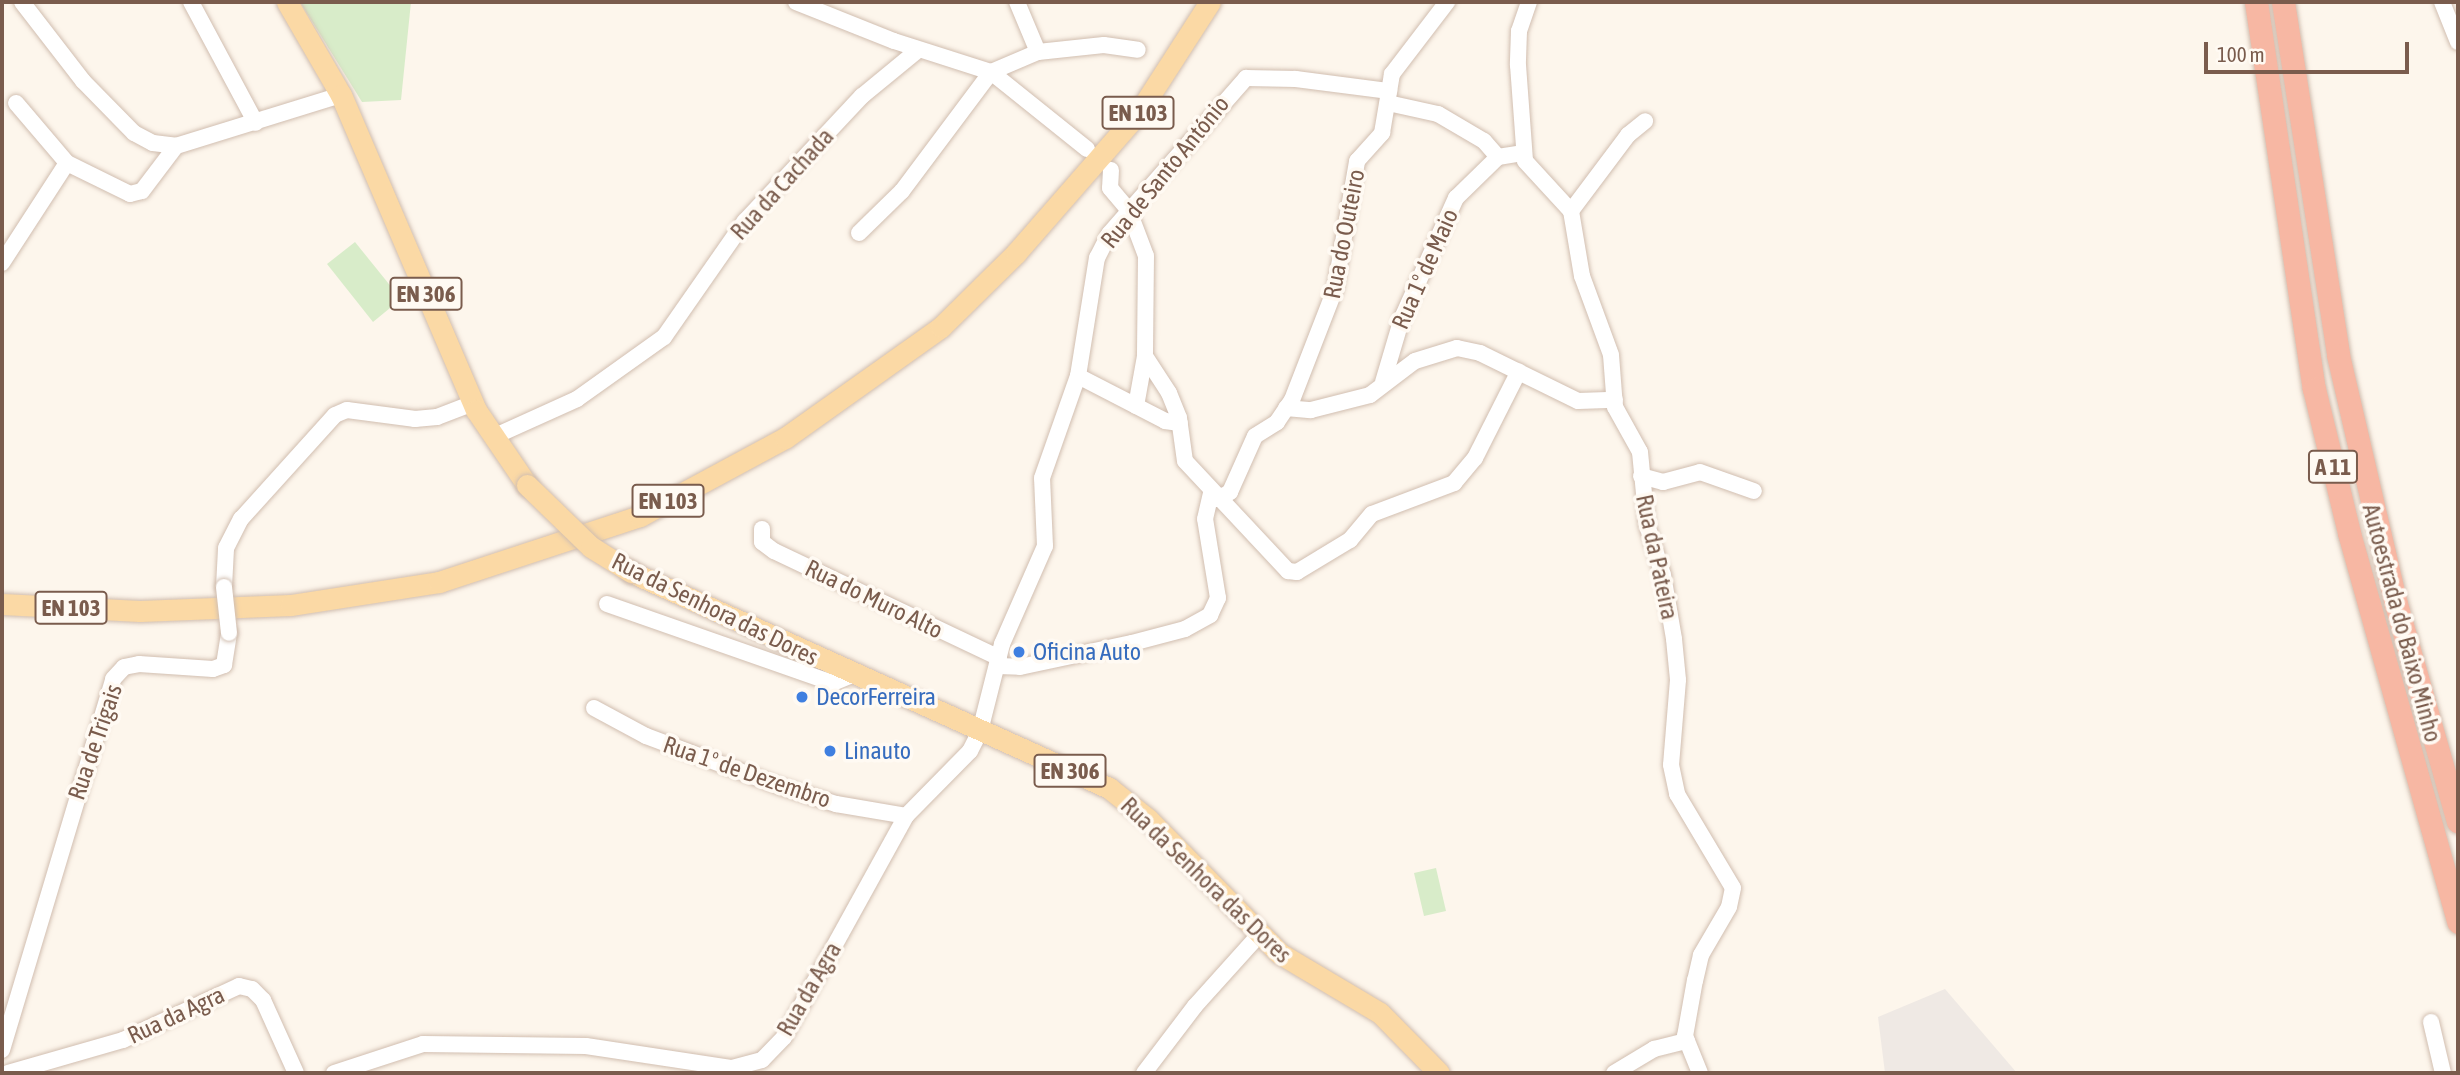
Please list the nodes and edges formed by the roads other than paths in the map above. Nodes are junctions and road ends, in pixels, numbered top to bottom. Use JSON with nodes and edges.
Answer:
{"nodes":[{"id":1,"x":22,"y":2,"type":"edge"},
{"id":2,"x":191,"y":2,"type":"edge"},
{"id":3,"x":287,"y":2,"type":"edge"},
{"id":4,"x":796,"y":2,"type":"edge"},
{"id":5,"x":1017,"y":2,"type":"edge"},
{"id":6,"x":1194,"y":2,"type":"edge"},
{"id":7,"x":1210,"y":2,"type":"edge"},
{"id":8,"x":1447,"y":2,"type":"edge"},
{"id":9,"x":1529,"y":2,"type":"edge"},
{"id":10,"x":2256,"y":2,"type":"edge"},
{"id":11,"x":2283,"y":2,"type":"edge"},
{"id":12,"x":2442,"y":2,"type":"edge"},
{"id":13,"x":2458,"y":42,"type":"edge"},
{"id":14,"x":918,"y":50,"type":"junction"},
{"id":15,"x":1138,"y":50,"type":"dead end"},
{"id":16,"x":1038,"y":52,"type":"junction"},
{"id":17,"x":991,"y":72,"type":"junction"},
{"id":18,"x":341,"y":95,"type":"junction"},
{"id":19,"x":1388,"y":97,"type":"junction"},
{"id":20,"x":16,"y":103,"type":"dead end"},
{"id":21,"x":1645,"y":121,"type":"dead end"},
{"id":22,"x":256,"y":123,"type":"junction"},
{"id":23,"x":176,"y":146,"type":"junction"},
{"id":24,"x":1087,"y":149,"type":"dead end"},
{"id":25,"x":1524,"y":153,"type":"junction"},
{"id":26,"x":1498,"y":157,"type":"junction"},
{"id":27,"x":67,"y":163,"type":"junction"},
{"id":28,"x":1111,"y":170,"type":"dead end"},
{"id":29,"x":1076,"y":185,"type":"junction"},
{"id":30,"x":1129,"y":211,"type":"junction"},
{"id":31,"x":1571,"y":211,"type":"junction"},
{"id":32,"x":859,"y":233,"type":"dead end"},
{"id":33,"x":2,"y":263,"type":"edge"},
{"id":34,"x":1144,"y":356,"type":"junction"},
{"id":35,"x":1519,"y":371,"type":"junction"},
{"id":36,"x":1078,"y":376,"type":"junction"},
{"id":37,"x":1383,"y":382,"type":"junction"},
{"id":38,"x":1615,"y":400,"type":"junction"},
{"id":39,"x":473,"y":403,"type":"junction"},
{"id":40,"x":1136,"y":406,"type":"junction"},
{"id":41,"x":1286,"y":408,"type":"junction"},
{"id":42,"x":1180,"y":423,"type":"junction"},
{"id":43,"x":494,"y":437,"type":"junction"},
{"id":44,"x":1641,"y":476,"type":"junction"},
{"id":45,"x":1754,"y":491,"type":"dead end"},
{"id":46,"x":1214,"y":495,"type":"junction"},
{"id":47,"x":762,"y":529,"type":"dead end"},
{"id":48,"x":2,"y":604,"type":"edge"},
{"id":49,"x":607,"y":604,"type":"dead end"},
{"id":50,"x":998,"y":662,"type":"junction"},
{"id":51,"x":852,"y":675,"type":"junction"},
{"id":52,"x":594,"y":708,"type":"dead end"},
{"id":53,"x":980,"y":731,"type":"junction"},
{"id":54,"x":906,"y":816,"type":"junction"},
{"id":55,"x":2458,"y":821,"type":"edge"},
{"id":56,"x":2458,"y":922,"type":"edge"},
{"id":57,"x":1259,"y":935,"type":"junction"},
{"id":58,"x":2431,"y":1022,"type":"dead end"},
{"id":59,"x":1687,"y":1041,"type":"junction"},
{"id":60,"x":2,"y":1050,"type":"edge"},
{"id":61,"x":8,"y":1073,"type":"edge"},
{"id":62,"x":296,"y":1073,"type":"edge"},
{"id":63,"x":334,"y":1073,"type":"edge"},
{"id":64,"x":1144,"y":1073,"type":"edge"},
{"id":65,"x":1439,"y":1073,"type":"edge"},
{"id":66,"x":1614,"y":1073,"type":"edge"},
{"id":67,"x":1700,"y":1073,"type":"edge"},
{"id":68,"x":2443,"y":1073,"type":"edge"}],
"edges":[{"from":1,"to":23,"type":"street"},
{"from":2,"to":22,"type":"street"},
{"from":3,"to":18,"type":"main road","number":"EN 306"},
{"from":4,"to":14,"type":"street"},
{"from":5,"to":16,"type":"street"},
{"from":6,"to":29,"type":"main road","number":"EN 103"},
{"from":7,"to":29,"type":"main road","number":"EN 103"},
{"from":8,"to":19,"type":"street","name":"Rua do Outeiro"},
{"from":9,"to":25,"type":"street"},
{"from":10,"to":56,"type":"highway","name":"Autoestrada do Baixo Minho","number":"A 11"},
{"from":11,"to":55,"type":"highway","name":"Autoestrada do Baixo Minho","number":"A 11"},
{"from":12,"to":13,"type":"street"},
{"from":14,"to":17,"type":"street"},
{"from":14,"to":43,"type":"street","name":"Rua da Cachada"},
{"from":15,"to":16,"type":"street"},
{"from":16,"to":17,"type":"street"},
{"from":17,"to":24,"type":"street"},
{"from":17,"to":32,"type":"street"},
{"from":18,"to":22,"type":"street"},
{"from":18,"to":39,"type":"main road","name":"Rua da Senhora das Dores","number":"EN 306"},
{"from":19,"to":26,"type":"street"},
{"from":19,"to":30,"type":"street","name":"Rua de Santo António"},
{"from":19,"to":41,"type":"street","name":"Rua do Outeiro"},
{"from":20,"to":27,"type":"street"},
{"from":21,"to":31,"type":"street"},
{"from":22,"to":23,"type":"street"},
{"from":23,"to":27,"type":"street"},
{"from":25,"to":26,"type":"street"},
{"from":25,"to":31,"type":"street"},
{"from":26,"to":37,"type":"street","name":"Rua 1º de Maio"},
{"from":27,"to":33,"type":"street"},
{"from":28,"to":30,"type":"street"},
{"from":29,"to":48,"type":"main road","number":"EN 103"},
{"from":30,"to":34,"type":"street"},
{"from":30,"to":36,"type":"street","name":"Rua de Santo António"},
{"from":31,"to":38,"type":"street","name":"Rua da Pateira"},
{"from":34,"to":40,"type":"street"},
{"from":34,"to":42,"type":"street"},
{"from":35,"to":37,"type":"street"},
{"from":35,"to":38,"type":"street"},
{"from":35,"to":46,"type":"street"},
{"from":36,"to":40,"type":"street"},
{"from":36,"to":50,"type":"street","name":"Rua de Santo António"},
{"from":37,"to":41,"type":"street"},
{"from":38,"to":44,"type":"street","name":"Rua da Pateira"},
{"from":39,"to":43,"type":"main road","name":"Rua da Senhora das Dores","number":"EN 306"},
{"from":39,"to":60,"type":"street","name":"Rua de Trigais","bridge":true},
{"from":40,"to":42,"type":"street"},
{"from":41,"to":46,"type":"street","name":"Rua do Outeiro"},
{"from":42,"to":46,"type":"street"},
{"from":43,"to":51,"type":"main road","name":"Rua da Senhora das Dores","number":"EN 306","bridge":true},
{"from":44,"to":45,"type":"street"},
{"from":44,"to":59,"type":"street","name":"Rua da Pateira"},
{"from":46,"to":50,"type":"street"},
{"from":47,"to":50,"type":"street","name":"Rua do Muro Alto"},
{"from":49,"to":51,"type":"street"},
{"from":50,"to":53,"type":"street","name":"Rua de Santo António"},
{"from":51,"to":53,"type":"main road","name":"Rua da Senhora das Dores","number":"EN 306"},
{"from":52,"to":54,"type":"street","name":"Rua 1º de Dezembro"},
{"from":53,"to":54,"type":"street","name":"Rua da Agra"},
{"from":53,"to":57,"type":"main road","name":"Rua da Senhora das Dores","number":"EN 306"},
{"from":54,"to":63,"type":"street","name":"Rua da Agra"},
{"from":57,"to":64,"type":"street"},
{"from":57,"to":65,"type":"main road","name":"Rua da Senhora das Dores","number":"EN 306"},
{"from":58,"to":68,"type":"street"},
{"from":59,"to":66,"type":"street"},
{"from":59,"to":67,"type":"street"},
{"from":61,"to":62,"type":"street","name":"Rua da Agra"}]}
